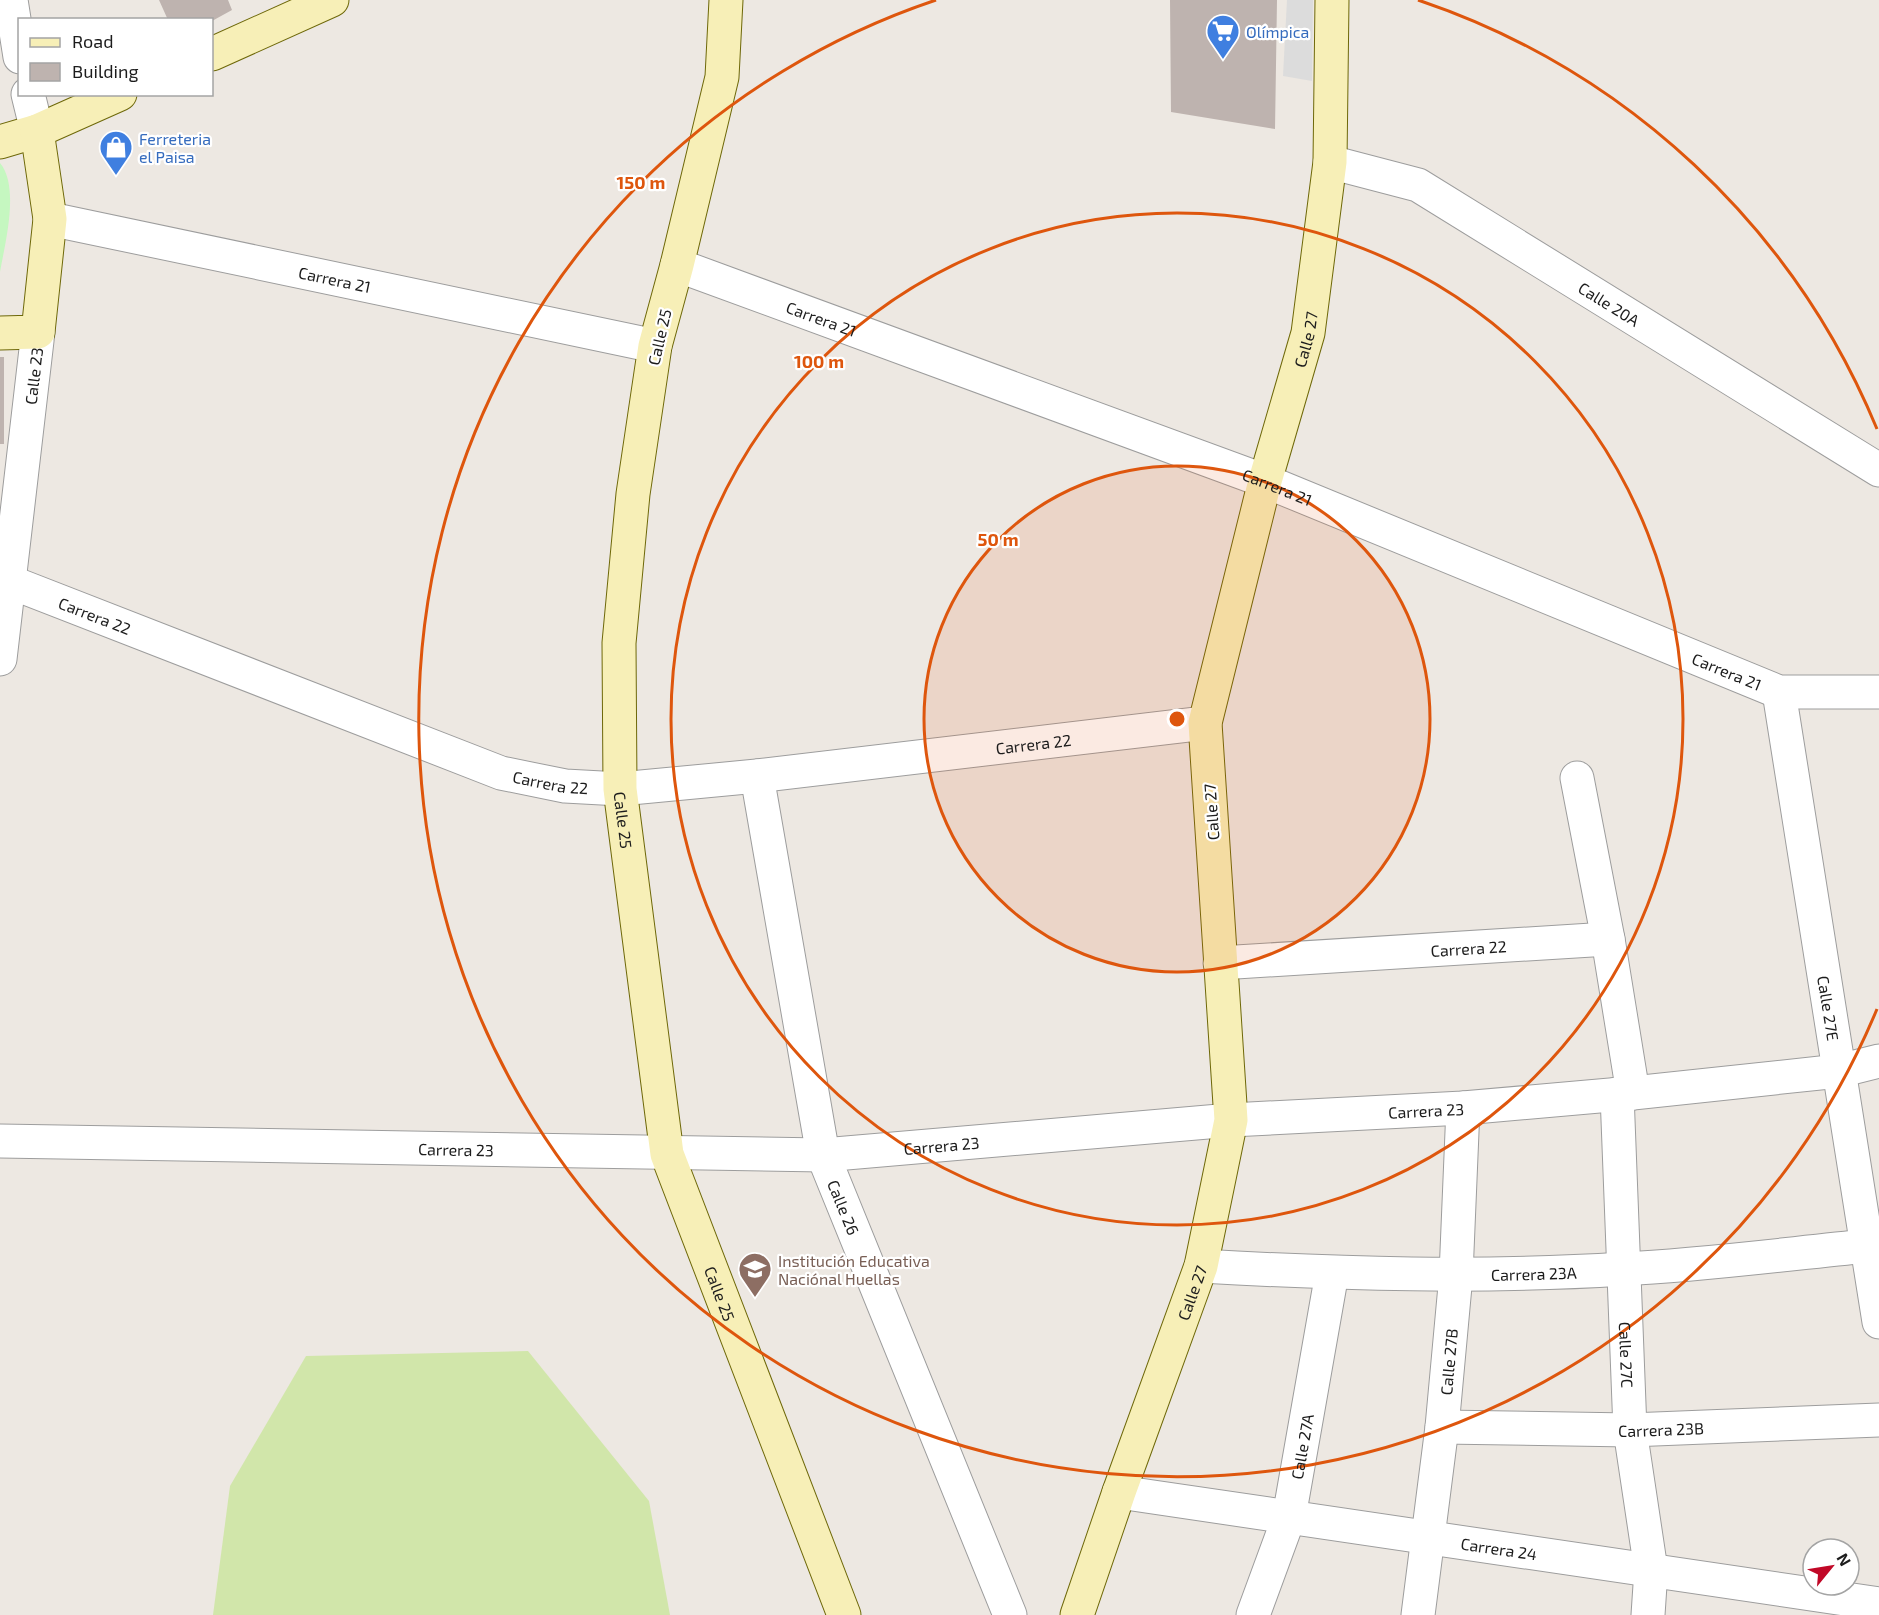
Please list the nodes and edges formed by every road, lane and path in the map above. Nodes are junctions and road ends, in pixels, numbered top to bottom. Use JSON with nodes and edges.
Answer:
{"nodes":[{"id":1,"x":11,"y":0,"type":"edge"},
{"id":2,"x":332,"y":0,"type":"edge"},
{"id":3,"x":726,"y":0,"type":"edge"},
{"id":4,"x":1332,"y":0,"type":"edge"},
{"id":5,"x":18,"y":44,"type":"edge"},
{"id":6,"x":213,"y":54,"type":"edge"},
{"id":7,"x":28,"y":96,"type":"edge"},
{"id":8,"x":116,"y":96,"type":"edge"},
{"id":9,"x":37,"y":131,"type":"junction"},
{"id":10,"x":0,"y":142,"type":"edge"},
{"id":11,"x":1330,"y":162,"type":"junction"},
{"id":12,"x":50,"y":219,"type":"junction"},
{"id":13,"x":677,"y":265,"type":"junction"},
{"id":14,"x":0,"y":333,"type":"edge"},
{"id":15,"x":38,"y":333,"type":"junction"},
{"id":16,"x":655,"y":346,"type":"junction"},
{"id":17,"x":1879,"y":470,"type":"edge"},
{"id":18,"x":1265,"y":481,"type":"junction"},
{"id":19,"x":4,"y":579,"type":"edge"},
{"id":20,"x":0,"y":659,"type":"edge"},
{"id":21,"x":1879,"y":692,"type":"edge"},
{"id":22,"x":1779,"y":693,"type":"junction"},
{"id":23,"x":1205,"y":723,"type":"junction"},
{"id":24,"x":757,"y":776,"type":"junction"},
{"id":25,"x":1577,"y":778,"type":"dead end"},
{"id":26,"x":620,"y":789,"type":"junction"},
{"id":27,"x":1608,"y":939,"type":"junction"},
{"id":28,"x":1220,"y":963,"type":"junction"},
{"id":29,"x":1879,"y":1061,"type":"edge"},
{"id":30,"x":1839,"y":1071,"type":"junction"},
{"id":31,"x":1625,"y":1094,"type":"junction"},
{"id":32,"x":1463,"y":1108,"type":"junction"},
{"id":33,"x":1230,"y":1120,"type":"junction"},
{"id":34,"x":0,"y":1141,"type":"edge"},
{"id":35,"x":667,"y":1154,"type":"junction"},
{"id":36,"x":823,"y":1155,"type":"junction"},
{"id":37,"x":1867,"y":1246,"type":"junction"},
{"id":38,"x":1201,"y":1266,"type":"junction"},
{"id":39,"x":1623,"y":1269,"type":"junction"},
{"id":40,"x":1332,"y":1273,"type":"junction"},
{"id":41,"x":1456,"y":1275,"type":"junction"},
{"id":42,"x":1879,"y":1322,"type":"edge"},
{"id":43,"x":1879,"y":1420,"type":"edge"},
{"id":44,"x":1442,"y":1427,"type":"junction"},
{"id":45,"x":1630,"y":1430,"type":"junction"},
{"id":46,"x":1119,"y":1492,"type":"junction"},
{"id":47,"x":1289,"y":1517,"type":"junction"},
{"id":48,"x":1427,"y":1538,"type":"junction"},
{"id":49,"x":1651,"y":1570,"type":"junction"},
{"id":50,"x":1879,"y":1604,"type":"edge"},
{"id":51,"x":844,"y":1615,"type":"edge"},
{"id":52,"x":1010,"y":1615,"type":"edge"},
{"id":53,"x":1077,"y":1615,"type":"edge"},
{"id":54,"x":1253,"y":1615,"type":"edge"},
{"id":55,"x":1418,"y":1615,"type":"edge"},
{"id":56,"x":1648,"y":1615,"type":"edge"}],
"edges":[{"from":1,"to":5,"type":"street"},
{"from":2,"to":6,"type":"street"},
{"from":3,"to":13,"type":"street","name":"Calle 25"},
{"from":4,"to":11,"type":"street","name":"Calle 27"},
{"from":7,"to":9,"type":"street","name":"Calle 23"},
{"from":8,"to":9,"type":"street"},
{"from":9,"to":10,"type":"street"},
{"from":9,"to":12,"type":"street","name":"Calle 23"},
{"from":11,"to":17,"type":"street","name":"Calle 20A"},
{"from":11,"to":18,"type":"street","name":"Calle 27"},
{"from":12,"to":15,"type":"street","name":"Calle 23"},
{"from":12,"to":16,"type":"street","name":"Carrera 21"},
{"from":13,"to":16,"type":"street","name":"Calle 25"},
{"from":13,"to":18,"type":"street","name":"Carrera 21"},
{"from":14,"to":15,"type":"street"},
{"from":15,"to":19,"type":"street","name":"Calle 23"},
{"from":16,"to":26,"type":"street","name":"Calle 25"},
{"from":18,"to":22,"type":"street","name":"Carrera 21"},
{"from":18,"to":23,"type":"street","name":"Calle 27"},
{"from":19,"to":20,"type":"street","name":"Calle 23"},
{"from":19,"to":26,"type":"street","name":"Carrera 22"},
{"from":21,"to":22,"type":"street","name":"Carrera 21"},
{"from":22,"to":30,"type":"street","name":"Calle 27E"},
{"from":23,"to":24,"type":"street","name":"Carrera 22"},
{"from":23,"to":28,"type":"street","name":"Calle 27"},
{"from":24,"to":26,"type":"street","name":"Carrera 22"},
{"from":24,"to":36,"type":"street","name":"Calle 26"},
{"from":25,"to":27,"type":"street","name":"Calle 27C"},
{"from":26,"to":35,"type":"street","name":"Calle 25"},
{"from":27,"to":28,"type":"street","name":"Carrera 22"},
{"from":27,"to":31,"type":"street","name":"Calle 27C"},
{"from":28,"to":33,"type":"street","name":"Calle 27"},
{"from":29,"to":30,"type":"street","name":"Carrera 23"},
{"from":30,"to":31,"type":"street","name":"Carrera 23"},
{"from":30,"to":37,"type":"street","name":"Calle 27E"},
{"from":31,"to":32,"type":"street","name":"Carrera 23"},
{"from":31,"to":39,"type":"street","name":"Calle 27C"},
{"from":32,"to":33,"type":"street","name":"Carrera 23"},
{"from":32,"to":41,"type":"street","name":"Calle 27B"},
{"from":33,"to":36,"type":"street","name":"Carrera 23"},
{"from":33,"to":38,"type":"street","name":"Calle 27"},
{"from":34,"to":35,"type":"street","name":"Carrera 23"},
{"from":35,"to":36,"type":"street","name":"Carrera 23"},
{"from":35,"to":51,"type":"street","name":"Calle 25"},
{"from":36,"to":52,"type":"street","name":"Calle 26"},
{"from":37,"to":39,"type":"street","name":"Carrera 23A"},
{"from":37,"to":42,"type":"street","name":"Calle 27E"},
{"from":38,"to":40,"type":"street","name":"Carrera 23A"},
{"from":38,"to":46,"type":"street","name":"Calle 27"},
{"from":39,"to":41,"type":"street","name":"Carrera 23A"},
{"from":39,"to":45,"type":"street","name":"Calle 27C"},
{"from":40,"to":41,"type":"street","name":"Carrera 23A"},
{"from":40,"to":47,"type":"street","name":"Calle 27A"},
{"from":41,"to":44,"type":"street","name":"Calle 27B"},
{"from":43,"to":45,"type":"street","name":"Carrera 23B"},
{"from":44,"to":45,"type":"street","name":"Carrera 23B"},
{"from":44,"to":48,"type":"street","name":"Calle 27B"},
{"from":45,"to":49,"type":"street","name":"Calle 27C"},
{"from":46,"to":47,"type":"street","name":"Carrera 24"},
{"from":46,"to":53,"type":"street","name":"Calle 27"},
{"from":47,"to":48,"type":"street","name":"Carrera 24"},
{"from":47,"to":54,"type":"street","name":"Calle 27A"},
{"from":48,"to":49,"type":"street","name":"Carrera 24"},
{"from":48,"to":55,"type":"street","name":"Calle 27B"},
{"from":49,"to":50,"type":"street","name":"Carrera 24"},
{"from":49,"to":56,"type":"street","name":"Calle 27C"}]}
